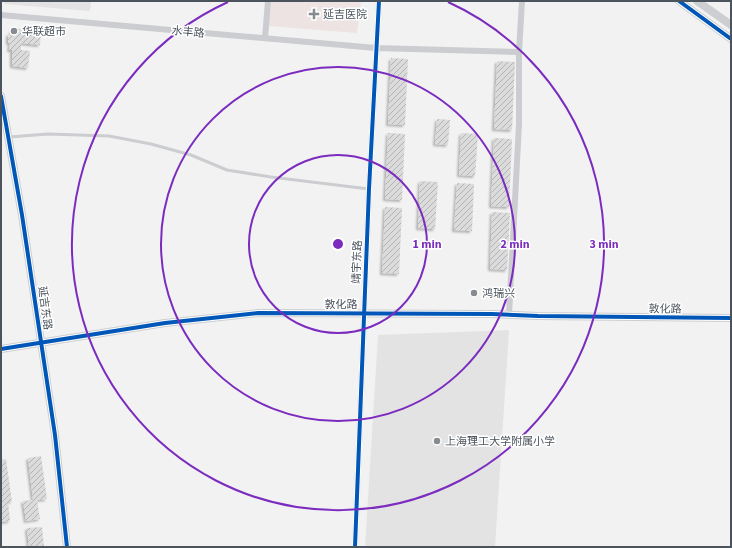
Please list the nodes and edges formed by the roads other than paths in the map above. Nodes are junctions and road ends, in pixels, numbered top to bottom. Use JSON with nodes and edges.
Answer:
{"nodes":[{"id":1,"x":268,"y":1,"type":"edge"},
{"id":2,"x":379,"y":1,"type":"edge"},
{"id":3,"x":522,"y":1,"type":"edge"},
{"id":4,"x":679,"y":1,"type":"edge"},
{"id":5,"x":697,"y":1,"type":"edge"},
{"id":6,"x":1,"y":15,"type":"edge"},
{"id":7,"x":731,"y":25,"type":"edge"},
{"id":8,"x":265,"y":38,"type":"junction"},
{"id":9,"x":731,"y":40,"type":"edge"},
{"id":10,"x":376,"y":48,"type":"junction"},
{"id":11,"x":519,"y":52,"type":"junction"},
{"id":12,"x":1,"y":96,"type":"edge"},
{"id":13,"x":8,"y":137,"type":"junction"},
{"id":14,"x":369,"y":189,"type":"junction"},
{"id":15,"x":365,"y":313,"type":"junction"},
{"id":16,"x":509,"y":315,"type":"junction"},
{"id":17,"x":731,"y":318,"type":"edge"},
{"id":18,"x":41,"y":343,"type":"junction"},
{"id":19,"x":1,"y":349,"type":"edge"},
{"id":20,"x":67,"y":547,"type":"edge"},
{"id":21,"x":355,"y":547,"type":"edge"}],
"edges":[{"from":1,"to":8,"type":"street"},
{"from":2,"to":10,"type":"street","name":"靖宇东路"},
{"from":3,"to":11,"type":"street"},
{"from":4,"to":9,"type":"street"},
{"from":5,"to":7,"type":"street"},
{"from":6,"to":8,"type":"street","name":"水丰路"},
{"from":8,"to":10,"type":"street","name":"水丰路"},
{"from":10,"to":11,"type":"street","name":"水丰路"},
{"from":10,"to":14,"type":"street","name":"靖宇东路"},
{"from":11,"to":16,"type":"street"},
{"from":12,"to":13,"type":"street","name":"延吉东路"},
{"from":13,"to":14,"type":"lane"},
{"from":13,"to":18,"type":"street","name":"延吉东路"},
{"from":14,"to":15,"type":"street","name":"靖宇东路"},
{"from":15,"to":16,"type":"street","name":"敦化路"},
{"from":15,"to":18,"type":"street","name":"敦化路"},
{"from":15,"to":21,"type":"street","name":"靖宇东路"},
{"from":16,"to":17,"type":"street","name":"敦化路"},
{"from":18,"to":19,"type":"street","name":"敦化路"},
{"from":18,"to":20,"type":"street","name":"延吉东路"}]}
